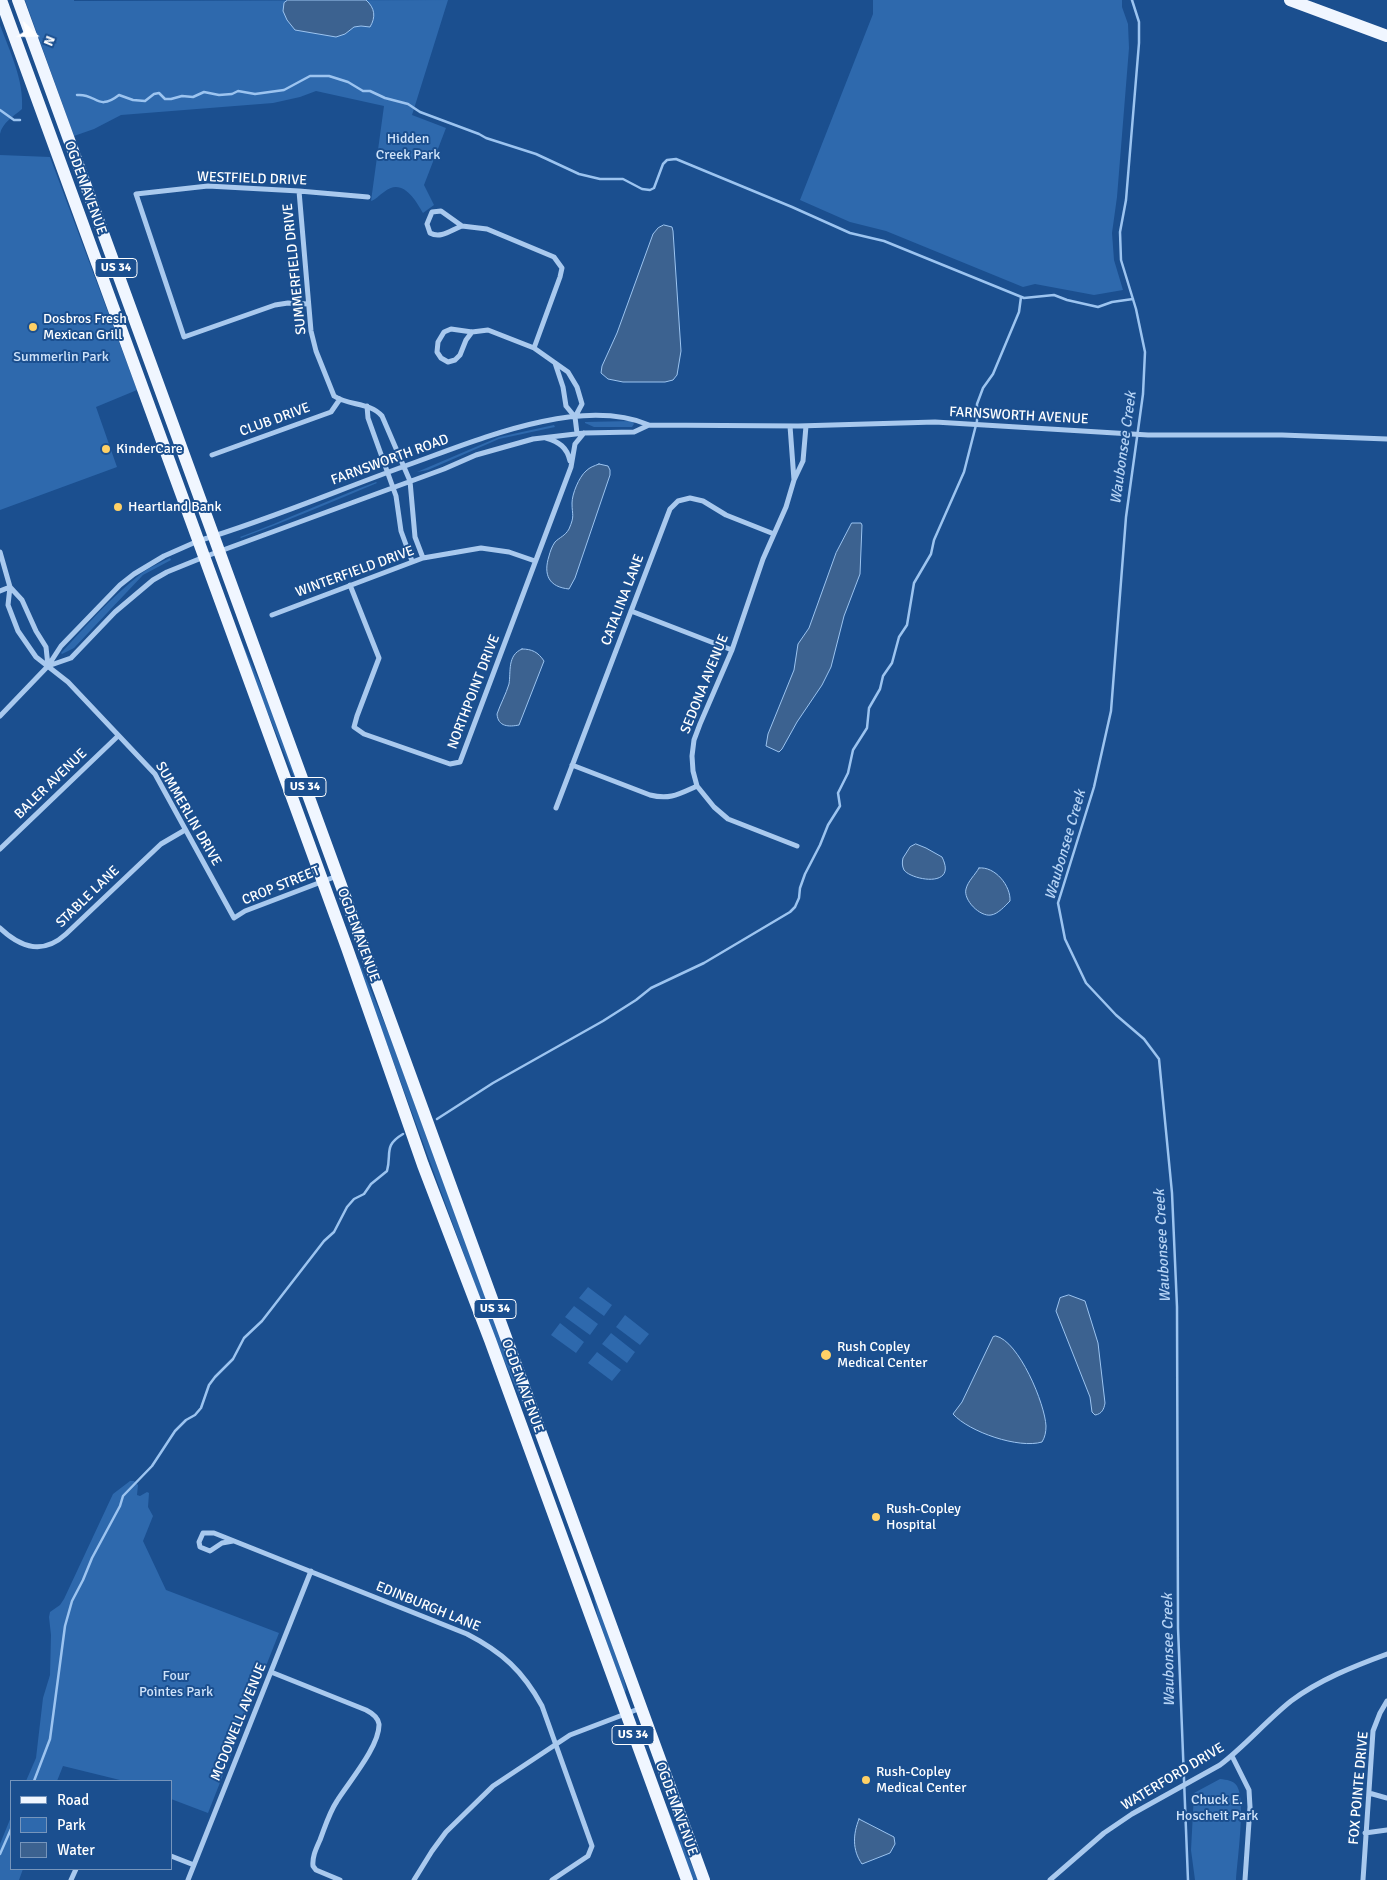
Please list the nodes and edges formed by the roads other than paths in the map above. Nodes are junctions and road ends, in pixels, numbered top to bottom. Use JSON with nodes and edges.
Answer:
{"nodes":[{"id":1,"x":1,"y":0,"type":"edge"},
{"id":2,"x":18,"y":0,"type":"edge"},
{"id":3,"x":1290,"y":0,"type":"edge"},
{"id":4,"x":1387,"y":36,"type":"edge"},
{"id":5,"x":299,"y":190,"type":"junction"},
{"id":6,"x":368,"y":197,"type":"dead end"},
{"id":7,"x":462,"y":226,"type":"junction"},
{"id":8,"x":308,"y":304,"type":"junction"},
{"id":9,"x":472,"y":332,"type":"junction"},
{"id":10,"x":534,"y":348,"type":"junction"},
{"id":11,"x":555,"y":363,"type":"junction"},
{"id":12,"x":340,"y":400,"type":"junction"},
{"id":13,"x":367,"y":406,"type":"junction"},
{"id":14,"x":576,"y":417,"type":"junction"},
{"id":15,"x":649,"y":425,"type":"junction"},
{"id":16,"x":790,"y":426,"type":"junction"},
{"id":17,"x":806,"y":426,"type":"junction"},
{"id":18,"x":577,"y":433,"type":"junction"},
{"id":19,"x":584,"y":433,"type":"junction"},
{"id":20,"x":543,"y":437,"type":"junction"},
{"id":21,"x":1387,"y":439,"type":"edge"},
{"id":22,"x":212,"y":454,"type":"dead end"},
{"id":23,"x":404,"y":467,"type":"junction"},
{"id":24,"x":571,"y":467,"type":"junction"},
{"id":25,"x":388,"y":472,"type":"junction"},
{"id":26,"x":794,"y":480,"type":"junction"},
{"id":27,"x":410,"y":481,"type":"junction"},
{"id":28,"x":393,"y":487,"type":"junction"},
{"id":29,"x":774,"y":534,"type":"junction"},
{"id":30,"x":215,"y":536,"type":"junction"},
{"id":31,"x":198,"y":541,"type":"junction"},
{"id":32,"x":220,"y":551,"type":"junction"},
{"id":33,"x":0,"y":552,"type":"edge"},
{"id":34,"x":204,"y":557,"type":"junction"},
{"id":35,"x":423,"y":558,"type":"junction"},
{"id":36,"x":412,"y":561,"type":"junction"},
{"id":37,"x":535,"y":561,"type":"junction"},
{"id":38,"x":350,"y":585,"type":"junction"},
{"id":39,"x":10,"y":587,"type":"junction"},
{"id":40,"x":0,"y":591,"type":"edge"},
{"id":41,"x":631,"y":611,"type":"junction"},
{"id":42,"x":272,"y":615,"type":"dead end"},
{"id":43,"x":732,"y":650,"type":"junction"},
{"id":44,"x":48,"y":666,"type":"junction"},
{"id":45,"x":0,"y":716,"type":"edge"},
{"id":46,"x":118,"y":736,"type":"junction"},
{"id":47,"x":572,"y":765,"type":"junction"},
{"id":48,"x":697,"y":786,"type":"junction"},
{"id":49,"x":556,"y":808,"type":"dead end"},
{"id":50,"x":185,"y":830,"type":"junction"},
{"id":51,"x":797,"y":846,"type":"dead end"},
{"id":52,"x":0,"y":849,"type":"edge"},
{"id":53,"x":337,"y":876,"type":"junction"},
{"id":54,"x":323,"y":882,"type":"junction"},
{"id":55,"x":234,"y":918,"type":"joint"},
{"id":56,"x":0,"y":928,"type":"edge"},
{"id":57,"x":232,"y":1540,"type":"junction"},
{"id":58,"x":310,"y":1571,"type":"junction"},
{"id":59,"x":1387,"y":1654,"type":"edge"},
{"id":60,"x":271,"y":1672,"type":"junction"},
{"id":61,"x":1387,"y":1701,"type":"edge"},
{"id":62,"x":641,"y":1708,"type":"junction"},
{"id":63,"x":626,"y":1714,"type":"junction"},
{"id":64,"x":556,"y":1743,"type":"junction"},
{"id":65,"x":1232,"y":1756,"type":"junction"},
{"id":66,"x":1369,"y":1793,"type":"junction"},
{"id":67,"x":1387,"y":1798,"type":"edge"},
{"id":68,"x":1387,"y":1830,"type":"edge"},
{"id":69,"x":1365,"y":1833,"type":"junction"},
{"id":70,"x":172,"y":1856,"type":"edge"},
{"id":71,"x":194,"y":1865,"type":"junction"},
{"id":72,"x":188,"y":1880,"type":"edge"},
{"id":73,"x":340,"y":1880,"type":"edge"},
{"id":74,"x":414,"y":1880,"type":"edge"},
{"id":75,"x":552,"y":1880,"type":"edge"},
{"id":76,"x":687,"y":1880,"type":"edge"},
{"id":77,"x":704,"y":1880,"type":"edge"},
{"id":78,"x":1050,"y":1880,"type":"edge"},
{"id":79,"x":1245,"y":1880,"type":"edge"},
{"id":80,"x":1363,"y":1880,"type":"edge"}],
"edges":[{"from":1,"to":31,"type":"main road","name":"OGDEN AVENUE","number":"US 34"},
{"from":2,"to":30,"type":"main road","name":"OGDEN AVENUE","number":"US 34"},
{"from":3,"to":4,"type":"main road"},
{"from":5,"to":6,"type":"street","name":"WESTFIELD DRIVE"},
{"from":5,"to":8,"type":"street","name":"SUMMERFIELD DRIVE"},
{"from":5,"to":8,"type":"street","name":"WESTFIELD DRIVE"},
{"from":7,"to":7,"type":"street"},
{"from":7,"to":10,"type":"street"},
{"from":8,"to":12,"type":"street","name":"SUMMERFIELD DRIVE"},
{"from":9,"to":9,"type":"street"},
{"from":9,"to":10,"type":"street"},
{"from":10,"to":11,"type":"street"},
{"from":11,"to":14,"type":"street"},
{"from":11,"to":14,"type":"street"},
{"from":12,"to":13,"type":"street"},
{"from":12,"to":22,"type":"street","name":"CLUB DRIVE"},
{"from":13,"to":23,"type":"street"},
{"from":13,"to":25,"type":"street"},
{"from":14,"to":15,"type":"street","name":"FARNSWORTH AVENUE"},
{"from":14,"to":18,"type":"street"},
{"from":14,"to":23,"type":"street","name":"FARNSWORTH ROAD"},
{"from":15,"to":16,"type":"street","name":"FARNSWORTH AVENUE"},
{"from":15,"to":19,"type":"street","name":"FARNSWORTH AVENUE"},
{"from":16,"to":17,"type":"street","name":"FARNSWORTH AVENUE"},
{"from":16,"to":26,"type":"street","name":"SEDONA AVENUE"},
{"from":17,"to":21,"type":"street","name":"FARNSWORTH AVENUE"},
{"from":17,"to":26,"type":"street","name":"SEDONA AVENUE"},
{"from":18,"to":19,"type":"street","name":"FARNSWORTH AVENUE"},
{"from":18,"to":20,"type":"street","name":"FARNSWORTH ROAD"},
{"from":19,"to":24,"type":"street","name":"NORTHPOINT DRIVE"},
{"from":20,"to":24,"type":"street"},
{"from":20,"to":27,"type":"street","name":"FARNSWORTH ROAD"},
{"from":23,"to":25,"type":"street","name":"FARNSWORTH ROAD"},
{"from":23,"to":27,"type":"street"},
{"from":24,"to":37,"type":"street","name":"NORTHPOINT DRIVE"},
{"from":25,"to":28,"type":"street"},
{"from":25,"to":30,"type":"street","name":"FARNSWORTH ROAD"},
{"from":26,"to":29,"type":"street","name":"SEDONA AVENUE"},
{"from":27,"to":28,"type":"street","name":"FARNSWORTH ROAD"},
{"from":27,"to":35,"type":"street"},
{"from":28,"to":32,"type":"street","name":"FARNSWORTH ROAD"},
{"from":28,"to":36,"type":"street"},
{"from":29,"to":41,"type":"street","name":"CATALINA LANE"},
{"from":29,"to":43,"type":"street","name":"SEDONA AVENUE"},
{"from":30,"to":31,"type":"street"},
{"from":30,"to":32,"type":"main road","name":"OGDEN AVENUE","number":"US 34"},
{"from":31,"to":34,"type":"main road","name":"OGDEN AVENUE","number":"US 34"},
{"from":31,"to":44,"type":"street"},
{"from":32,"to":34,"type":"street"},
{"from":32,"to":53,"type":"main road","name":"OGDEN AVENUE","number":"US 34"},
{"from":33,"to":39,"type":"street","name":"SUMMERLIN DRIVE"},
{"from":34,"to":44,"type":"street"},
{"from":34,"to":54,"type":"main road","name":"OGDEN AVENUE","number":"US 34"},
{"from":35,"to":36,"type":"street","name":"WINTERFIELD DRIVE"},
{"from":35,"to":37,"type":"street","name":"WINTERFIELD DRIVE"},
{"from":36,"to":38,"type":"street","name":"WINTERFIELD DRIVE"},
{"from":37,"to":38,"type":"street","name":"NORTHPOINT DRIVE"},
{"from":38,"to":42,"type":"street","name":"WINTERFIELD DRIVE"},
{"from":39,"to":40,"type":"street"},
{"from":39,"to":44,"type":"street","name":"SUMMERLIN DRIVE"},
{"from":39,"to":44,"type":"street","name":"SUMMERLIN DRIVE"},
{"from":41,"to":43,"type":"street"},
{"from":41,"to":47,"type":"street","name":"CATALINA LANE"},
{"from":43,"to":48,"type":"street","name":"SEDONA AVENUE"},
{"from":44,"to":45,"type":"street"},
{"from":44,"to":46,"type":"street","name":"SUMMERLIN DRIVE"},
{"from":46,"to":50,"type":"street","name":"SUMMERLIN DRIVE"},
{"from":46,"to":52,"type":"street","name":"BALER AVENUE"},
{"from":47,"to":48,"type":"street"},
{"from":47,"to":49,"type":"street","name":"CATALINA LANE"},
{"from":48,"to":51,"type":"street","name":"SEDONA AVENUE"},
{"from":50,"to":55,"type":"street","name":"SUMMERLIN DRIVE"},
{"from":50,"to":56,"type":"street","name":"STABLE LANE"},
{"from":53,"to":54,"type":"street","name":"CROP STREET"},
{"from":53,"to":62,"type":"main road","name":"OGDEN AVENUE","number":"US 34"},
{"from":54,"to":55,"type":"street","name":"CROP STREET"},
{"from":54,"to":63,"type":"main road","name":"OGDEN AVENUE","number":"US 34"},
{"from":57,"to":57,"type":"street","name":"EDINBURGH LANE"},
{"from":57,"to":58,"type":"street","name":"EDINBURGH LANE"},
{"from":58,"to":60,"type":"street","name":"MCDOWELL AVENUE"},
{"from":58,"to":64,"type":"street","name":"EDINBURGH LANE"},
{"from":59,"to":65,"type":"street","name":"WATERFORD DRIVE"},
{"from":60,"to":71,"type":"street","name":"MCDOWELL AVENUE"},
{"from":60,"to":73,"type":"street"},
{"from":61,"to":66,"type":"street","name":"FOX POINTE DRIVE"},
{"from":62,"to":63,"type":"street"},
{"from":62,"to":77,"type":"main road","name":"OGDEN AVENUE","number":"US 34"},
{"from":63,"to":64,"type":"street"},
{"from":63,"to":76,"type":"main road","name":"OGDEN AVENUE","number":"US 34"},
{"from":64,"to":74,"type":"street"},
{"from":64,"to":75,"type":"street","name":"EDINBURGH LANE"},
{"from":65,"to":78,"type":"street","name":"WATERFORD DRIVE"},
{"from":65,"to":79,"type":"street"},
{"from":66,"to":67,"type":"street"},
{"from":66,"to":69,"type":"street","name":"FOX POINTE DRIVE"},
{"from":68,"to":69,"type":"street"},
{"from":69,"to":80,"type":"street","name":"FOX POINTE DRIVE"},
{"from":70,"to":71,"type":"street"},
{"from":71,"to":72,"type":"street","name":"MCDOWELL AVENUE"}]}
